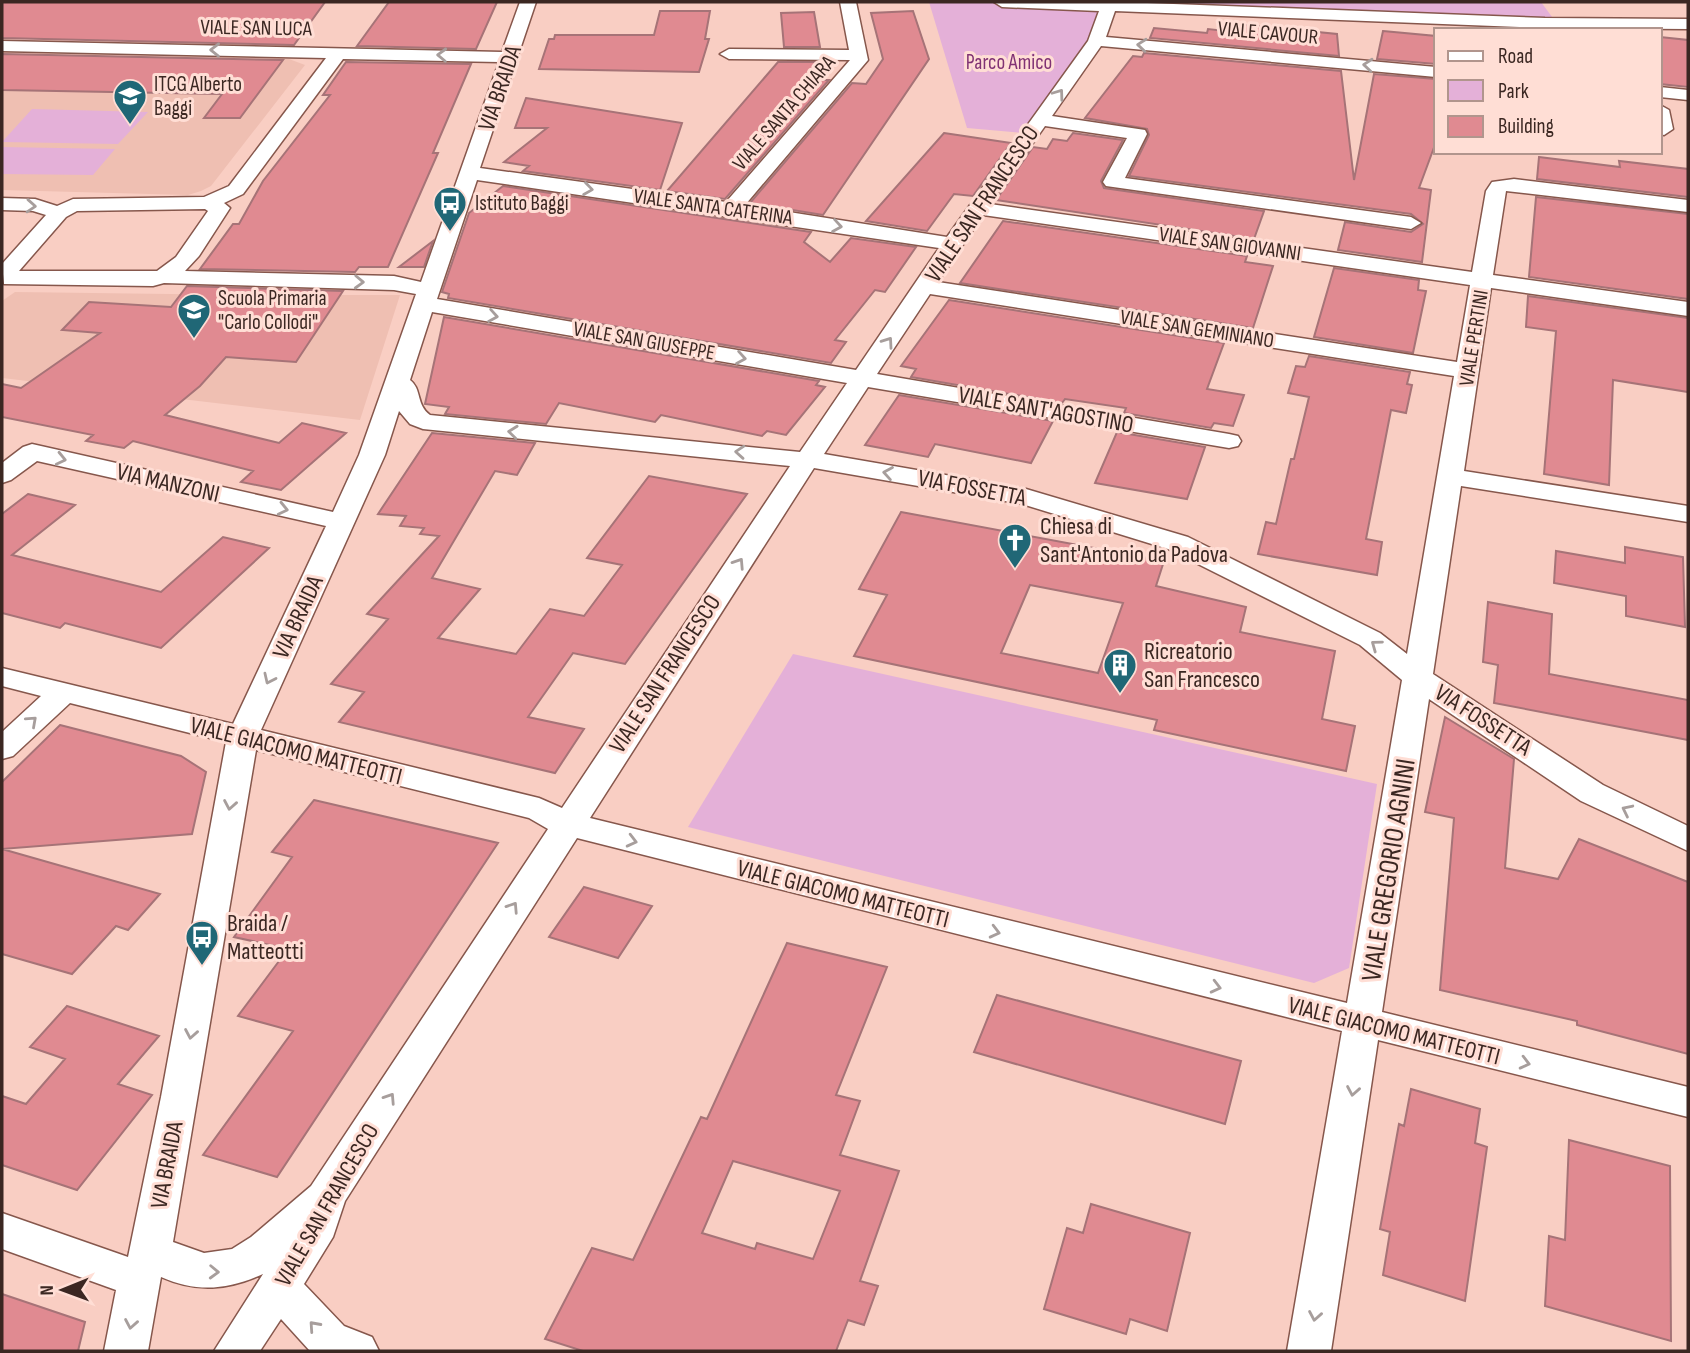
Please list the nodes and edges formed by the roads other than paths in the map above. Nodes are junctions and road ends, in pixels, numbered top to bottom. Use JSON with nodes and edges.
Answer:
{"nodes":[{"id":1,"x":848,"y":2,"type":"edge"},
{"id":2,"x":1002,"y":2,"type":"edge"},
{"id":3,"x":531,"y":3,"type":"edge"},
{"id":4,"x":1109,"y":6,"type":"junction"},
{"id":5,"x":1592,"y":23,"type":"junction"},
{"id":6,"x":1684,"y":23,"type":"edge"},
{"id":7,"x":1096,"y":41,"type":"junction"},
{"id":8,"x":2,"y":46,"type":"edge"},
{"id":9,"x":332,"y":52,"type":"junction"},
{"id":10,"x":729,"y":54,"type":"dead end"},
{"id":11,"x":859,"y":55,"type":"junction"},
{"id":12,"x":510,"y":58,"type":"junction"},
{"id":13,"x":1434,"y":72,"type":"edge"},
{"id":14,"x":1662,"y":92,"type":"edge"},
{"id":15,"x":1688,"y":94,"type":"edge"},
{"id":16,"x":1040,"y":120,"type":"junction"},
{"id":17,"x":1662,"y":120,"type":"edge"},
{"id":18,"x":1664,"y":129,"type":"dead end"},
{"id":19,"x":472,"y":173,"type":"junction"},
{"id":20,"x":207,"y":203,"type":"junction"},
{"id":21,"x":2,"y":204,"type":"edge"},
{"id":22,"x":1688,"y":206,"type":"edge"},
{"id":23,"x":976,"y":208,"type":"junction"},
{"id":24,"x":731,"y":209,"type":"junction"},
{"id":25,"x":59,"y":213,"type":"junction"},
{"id":26,"x":1411,"y":223,"type":"dead end"},
{"id":27,"x":954,"y":244,"type":"junction"},
{"id":28,"x":168,"y":277,"type":"junction"},
{"id":29,"x":1483,"y":280,"type":"junction"},
{"id":30,"x":7,"y":281,"type":"edge"},
{"id":31,"x":925,"y":287,"type":"junction"},
{"id":32,"x":428,"y":297,"type":"junction"},
{"id":33,"x":1688,"y":309,"type":"edge"},
{"id":34,"x":1469,"y":371,"type":"junction"},
{"id":35,"x":863,"y":378,"type":"junction"},
{"id":36,"x":398,"y":382,"type":"junction"},
{"id":37,"x":422,"y":422,"type":"junction"},
{"id":38,"x":1229,"y":441,"type":"dead end"},
{"id":39,"x":808,"y":459,"type":"junction"},
{"id":40,"x":2,"y":475,"type":"edge"},
{"id":41,"x":362,"y":477,"type":"junction"},
{"id":42,"x":1451,"y":477,"type":"junction"},
{"id":43,"x":1688,"y":514,"type":"edge"},
{"id":44,"x":342,"y":522,"type":"junction"},
{"id":45,"x":2,"y":677,"type":"edge"},
{"id":46,"x":1419,"y":678,"type":"junction"},
{"id":47,"x":62,"y":694,"type":"junction"},
{"id":48,"x":242,"y":738,"type":"junction"},
{"id":49,"x":2,"y":749,"type":"edge"},
{"id":50,"x":566,"y":824,"type":"junction"},
{"id":51,"x":1688,"y":840,"type":"edge"},
{"id":52,"x":1364,"y":1024,"type":"junction"},
{"id":53,"x":1688,"y":1102,"type":"edge"},
{"id":54,"x":326,"y":1196,"type":"junction"},
{"id":55,"x":2,"y":1231,"type":"edge"},
{"id":56,"x":145,"y":1265,"type":"junction"},
{"id":57,"x":280,"y":1288,"type":"junction"},
{"id":58,"x":126,"y":1351,"type":"edge"},
{"id":59,"x":236,"y":1351,"type":"edge"},
{"id":60,"x":357,"y":1351,"type":"edge"},
{"id":61,"x":1309,"y":1351,"type":"edge"}],
"edges":[{"from":1,"to":11,"type":"street","name":"VIALE SANTA CHIARA"},
{"from":2,"to":4,"type":"street"},
{"from":3,"to":12,"type":"street","name":"VIA BRAIDA"},
{"from":4,"to":5,"type":"street"},
{"from":4,"to":7,"type":"street","name":"VIALE SAN FRANCESCO"},
{"from":5,"to":6,"type":"street"},
{"from":5,"to":6,"type":"street"},
{"from":13,"to":7,"type":"street","name":"VIALE CAVOUR","one_way":true},
{"from":16,"to":7,"type":"street","name":"VIALE SAN FRANCESCO","one_way":true},
{"from":9,"to":8,"type":"street","name":"VIALE SAN LUCA","one_way":true},
{"from":12,"to":9,"type":"street","name":"VIALE SAN LUCA","one_way":true},
{"from":9,"to":20,"type":"street"},
{"from":10,"to":11,"type":"street"},
{"from":11,"to":24,"type":"street","name":"VIALE SANTA CHIARA"},
{"from":12,"to":19,"type":"street","name":"VIA BRAIDA"},
{"from":14,"to":15,"type":"street"},
{"from":16,"to":23,"type":"street","name":"VIALE SAN FRANCESCO"},
{"from":16,"to":26,"type":"street"},
{"from":17,"to":18,"type":"street"},
{"from":19,"to":24,"type":"street","name":"VIALE SANTA CATERINA","one_way":true},
{"from":19,"to":32,"type":"street","name":"VIA BRAIDA"},
{"from":20,"to":25,"type":"street"},
{"from":20,"to":28,"type":"street"},
{"from":21,"to":25,"type":"street","one_way":true},
{"from":22,"to":29,"type":"street","name":"VIALE PERTINI"},
{"from":23,"to":27,"type":"street","name":"VIALE SAN FRANCESCO"},
{"from":23,"to":29,"type":"street","name":"VIALE SAN GIOVANNI"},
{"from":24,"to":27,"type":"street","name":"VIALE SANTA CATERINA","one_way":true},
{"from":25,"to":30,"type":"street"},
{"from":27,"to":31,"type":"street","name":"VIALE SAN FRANCESCO"},
{"from":28,"to":30,"type":"street","name":"VIALE SAN GIUSEPPE"},
{"from":28,"to":32,"type":"street","name":"VIALE SAN GIUSEPPE","one_way":true},
{"from":29,"to":33,"type":"street","name":"VIALE SAN GIOVANNI"},
{"from":29,"to":34,"type":"street","name":"VIALE PERTINI"},
{"from":31,"to":34,"type":"street","name":"VIALE SAN GEMINIANO"},
{"from":35,"to":31,"type":"street","name":"VIALE SAN FRANCESCO","one_way":true},
{"from":32,"to":35,"type":"street","name":"VIALE SAN GIUSEPPE","one_way":true},
{"from":32,"to":36,"type":"street","name":"VIA BRAIDA"},
{"from":34,"to":42,"type":"street","name":"VIALE PERTINI"},
{"from":35,"to":38,"type":"street","name":"VIALE SANT'AGOSTINO"},
{"from":35,"to":39,"type":"street","name":"VIALE SAN FRANCESCO"},
{"from":36,"to":37,"type":"street"},
{"from":36,"to":41,"type":"street","name":"VIA BRAIDA"},
{"from":39,"to":37,"type":"street","name":"VIA FOSSETTA","one_way":true},
{"from":37,"to":41,"type":"street"},
{"from":46,"to":39,"type":"street","name":"VIA FOSSETTA","one_way":true},
{"from":50,"to":39,"type":"street","name":"VIALE SAN FRANCESCO","one_way":true},
{"from":40,"to":44,"type":"street","name":"VIA MANZONI","one_way":true},
{"from":41,"to":44,"type":"street","name":"VIA BRAIDA"},
{"from":42,"to":43,"type":"street"},
{"from":42,"to":46,"type":"street","name":"VIALE PERTINI"},
{"from":44,"to":48,"type":"street","name":"VIA BRAIDA","one_way":true},
{"from":45,"to":47,"type":"street","name":"VIALE GIACOMO MATTEOTTI"},
{"from":51,"to":46,"type":"street","name":"VIA FOSSETTA","one_way":true},
{"from":46,"to":52,"type":"street","name":"VIALE GREGORIO AGNINI"},
{"from":47,"to":48,"type":"street","name":"VIALE GIACOMO MATTEOTTI"},
{"from":49,"to":47,"type":"street","one_way":true},
{"from":48,"to":50,"type":"street","name":"VIALE GIACOMO MATTEOTTI"},
{"from":48,"to":56,"type":"street","name":"VIA BRAIDA","one_way":true},
{"from":50,"to":52,"type":"street","name":"VIALE GIACOMO MATTEOTTI","one_way":true},
{"from":54,"to":50,"type":"street","name":"VIALE SAN FRANCESCO","one_way":true},
{"from":52,"to":53,"type":"street","name":"VIALE GIACOMO MATTEOTTI","one_way":true},
{"from":52,"to":61,"type":"street","name":"VIALE GREGORIO AGNINI","one_way":true},
{"from":56,"to":54,"type":"street","one_way":true},
{"from":54,"to":57,"type":"street","name":"VIALE SAN FRANCESCO"},
{"from":55,"to":56,"type":"street"},
{"from":56,"to":58,"type":"street","name":"VIA BRAIDA","one_way":true},
{"from":57,"to":59,"type":"street","name":"VIALE SAN FRANCESCO"},
{"from":60,"to":57,"type":"street","one_way":true}]}
